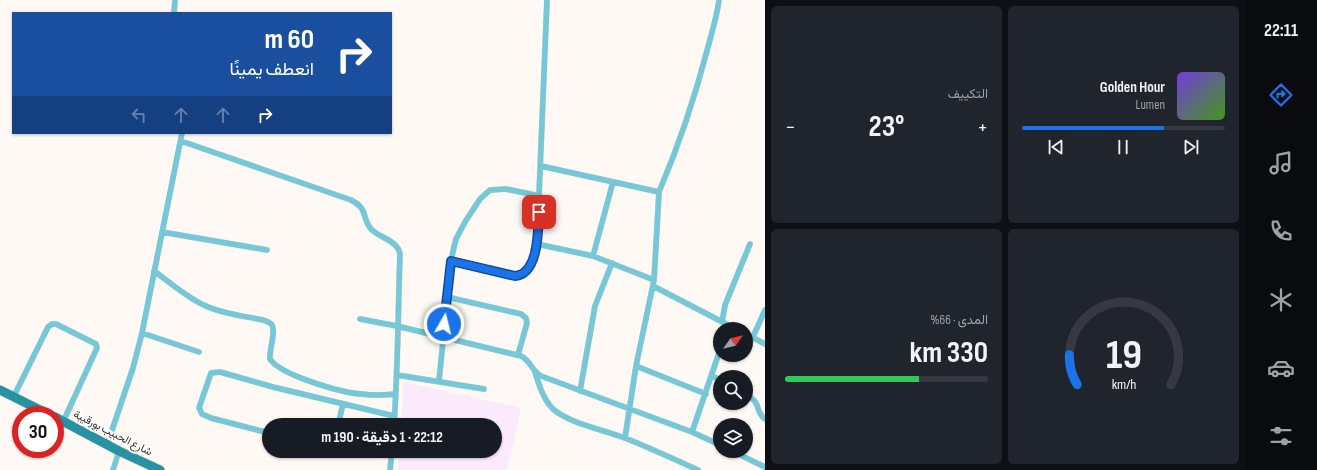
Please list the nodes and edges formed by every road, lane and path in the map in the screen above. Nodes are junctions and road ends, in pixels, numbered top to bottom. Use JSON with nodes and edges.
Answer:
{"nodes":[{"id":1,"x":175,"y":0,"type":"edge"},
{"id":2,"x":547,"y":0,"type":"edge"},
{"id":3,"x":719,"y":0,"type":"edge"},
{"id":4,"x":174,"y":12,"type":"edge"},
{"id":5,"x":182,"y":134,"type":"edge"},
{"id":6,"x":181,"y":141,"type":"junction"},
{"id":7,"x":541,"y":166,"type":"junction"},
{"id":8,"x":613,"y":182,"type":"junction"},
{"id":9,"x":659,"y":192,"type":"junction"},
{"id":10,"x":540,"y":196,"type":"junction"},
{"id":11,"x":162,"y":232,"type":"junction"},
{"id":12,"x":537,"y":244,"type":"junction"},
{"id":13,"x":750,"y":244,"type":"dead end"},
{"id":14,"x":267,"y":250,"type":"dead end"},
{"id":15,"x":593,"y":256,"type":"junction"},
{"id":16,"x":451,"y":261,"type":"junction"},
{"id":17,"x":612,"y":263,"type":"junction"},
{"id":18,"x":154,"y":271,"type":"junction"},
{"id":19,"x":654,"y":283,"type":"junction"},
{"id":20,"x":447,"y":297,"type":"junction"},
{"id":21,"x":765,"y":310,"type":"edge"},
{"id":22,"x":360,"y":319,"type":"dead end"},
{"id":23,"x":722,"y":322,"type":"joint"},
{"id":24,"x":397,"y":326,"type":"junction"},
{"id":25,"x":142,"y":333,"type":"junction"},
{"id":26,"x":442,"y":337,"type":"junction"},
{"id":27,"x":753,"y":337,"type":"joint"},
{"id":28,"x":765,"y":344,"type":"edge"},
{"id":29,"x":199,"y":352,"type":"dead end"},
{"id":30,"x":518,"y":355,"type":"junction"},
{"id":31,"x":716,"y":362,"type":"edge"},
{"id":32,"x":636,"y":366,"type":"junction"},
{"id":33,"x":535,"y":372,"type":"junction"},
{"id":34,"x":397,"y":375,"type":"junction"},
{"id":35,"x":712,"y":376,"type":"joint"},
{"id":36,"x":439,"y":381,"type":"junction"},
{"id":37,"x":484,"y":389,"type":"dead end"},
{"id":38,"x":0,"y":390,"type":"edge"},
{"id":39,"x":580,"y":391,"type":"junction"},
{"id":40,"x":396,"y":394,"type":"junction"},
{"id":41,"x":706,"y":394,"type":"junction"},
{"id":42,"x":14,"y":396,"type":"junction"},
{"id":43,"x":753,"y":400,"type":"edge"},
{"id":44,"x":343,"y":404,"type":"junction"},
{"id":45,"x":33,"y":406,"type":"edge"},
{"id":46,"x":630,"y":409,"type":"junction"},
{"id":47,"x":64,"y":411,"type":"edge"},
{"id":48,"x":394,"y":416,"type":"joint"},
{"id":49,"x":340,"y":418,"type":"edge"},
{"id":50,"x":765,"y":419,"type":"edge"},
{"id":51,"x":64,"y":423,"type":"edge"},
{"id":52,"x":262,"y":431,"type":"edge"},
{"id":53,"x":692,"y":432,"type":"junction"},
{"id":54,"x":625,"y":438,"type":"junction"},
{"id":55,"x":713,"y":442,"type":"edge"},
{"id":56,"x":107,"y":445,"type":"junction"},
{"id":57,"x":119,"y":451,"type":"junction"},
{"id":58,"x":391,"y":458,"type":"edge"},
{"id":59,"x":746,"y":458,"type":"edge"},
{"id":60,"x":765,"y":467,"type":"edge"},
{"id":61,"x":113,"y":470,"type":"edge"},
{"id":62,"x":160,"y":470,"type":"edge"},
{"id":63,"x":390,"y":470,"type":"edge"},
{"id":64,"x":698,"y":470,"type":"edge"}],
"edges":[{"from":1,"to":4,"type":"street"},
{"from":2,"to":7,"type":"street"},
{"from":3,"to":9,"type":"street"},
{"from":5,"to":6,"type":"street"},
{"from":6,"to":11,"type":"street"},
{"from":6,"to":24,"type":"street"},
{"from":7,"to":8,"type":"street"},
{"from":7,"to":10,"type":"street"},
{"from":8,"to":9,"type":"street"},
{"from":8,"to":15,"type":"street"},
{"from":9,"to":19,"type":"street"},
{"from":10,"to":12,"type":"street"},
{"from":10,"to":16,"type":"street"},
{"from":11,"to":14,"type":"street"},
{"from":11,"to":18,"type":"street"},
{"from":12,"to":15,"type":"street"},
{"from":12,"to":16,"type":"street"},
{"from":13,"to":23,"type":"street"},
{"from":15,"to":17,"type":"street"},
{"from":16,"to":20,"type":"street"},
{"from":17,"to":19,"type":"street"},
{"from":17,"to":39,"type":"street"},
{"from":18,"to":25,"type":"street"},
{"from":18,"to":40,"type":"street"},
{"from":19,"to":23,"type":"street"},
{"from":19,"to":32,"type":"street"},
{"from":20,"to":26,"type":"street"},
{"from":20,"to":30,"type":"street"},
{"from":21,"to":27,"type":"street"},
{"from":22,"to":24,"type":"street"},
{"from":24,"to":26,"type":"street"},
{"from":24,"to":34,"type":"street"},
{"from":25,"to":29,"type":"street"},
{"from":25,"to":56,"type":"street"},
{"from":26,"to":30,"type":"street"},
{"from":26,"to":36,"type":"street"},
{"from":27,"to":28,"type":"street"},
{"from":30,"to":33,"type":"street"},
{"from":31,"to":35,"type":"street"},
{"from":32,"to":41,"type":"street"},
{"from":32,"to":46,"type":"street"},
{"from":33,"to":39,"type":"street"},
{"from":33,"to":54,"type":"street"},
{"from":34,"to":36,"type":"street"},
{"from":34,"to":40,"type":"street"},
{"from":35,"to":41,"type":"street"},
{"from":36,"to":37,"type":"street"},
{"from":38,"to":42,"type":"main road"},
{"from":39,"to":46,"type":"street"},
{"from":40,"to":48,"type":"street"},
{"from":41,"to":53,"type":"street"},
{"from":42,"to":45,"type":"main road"},
{"from":42,"to":47,"type":"street"},
{"from":43,"to":50,"type":"street"},
{"from":44,"to":48,"type":"street"},
{"from":44,"to":49,"type":"street"},
{"from":44,"to":52,"type":"street"},
{"from":46,"to":53,"type":"street"},
{"from":46,"to":54,"type":"street"},
{"from":51,"to":56,"type":"main road","name":"شارع الحبيب بورقيبة"},
{"from":53,"to":55,"type":"street"},
{"from":54,"to":64,"type":"street"},
{"from":56,"to":57,"type":"main road","name":"شارع الحبيب بورقيبة"},
{"from":57,"to":61,"type":"street"},
{"from":57,"to":62,"type":"main road","name":"شارع الحبيب بورقيبة"},
{"from":58,"to":63,"type":"street"},
{"from":59,"to":60,"type":"street"}]}
